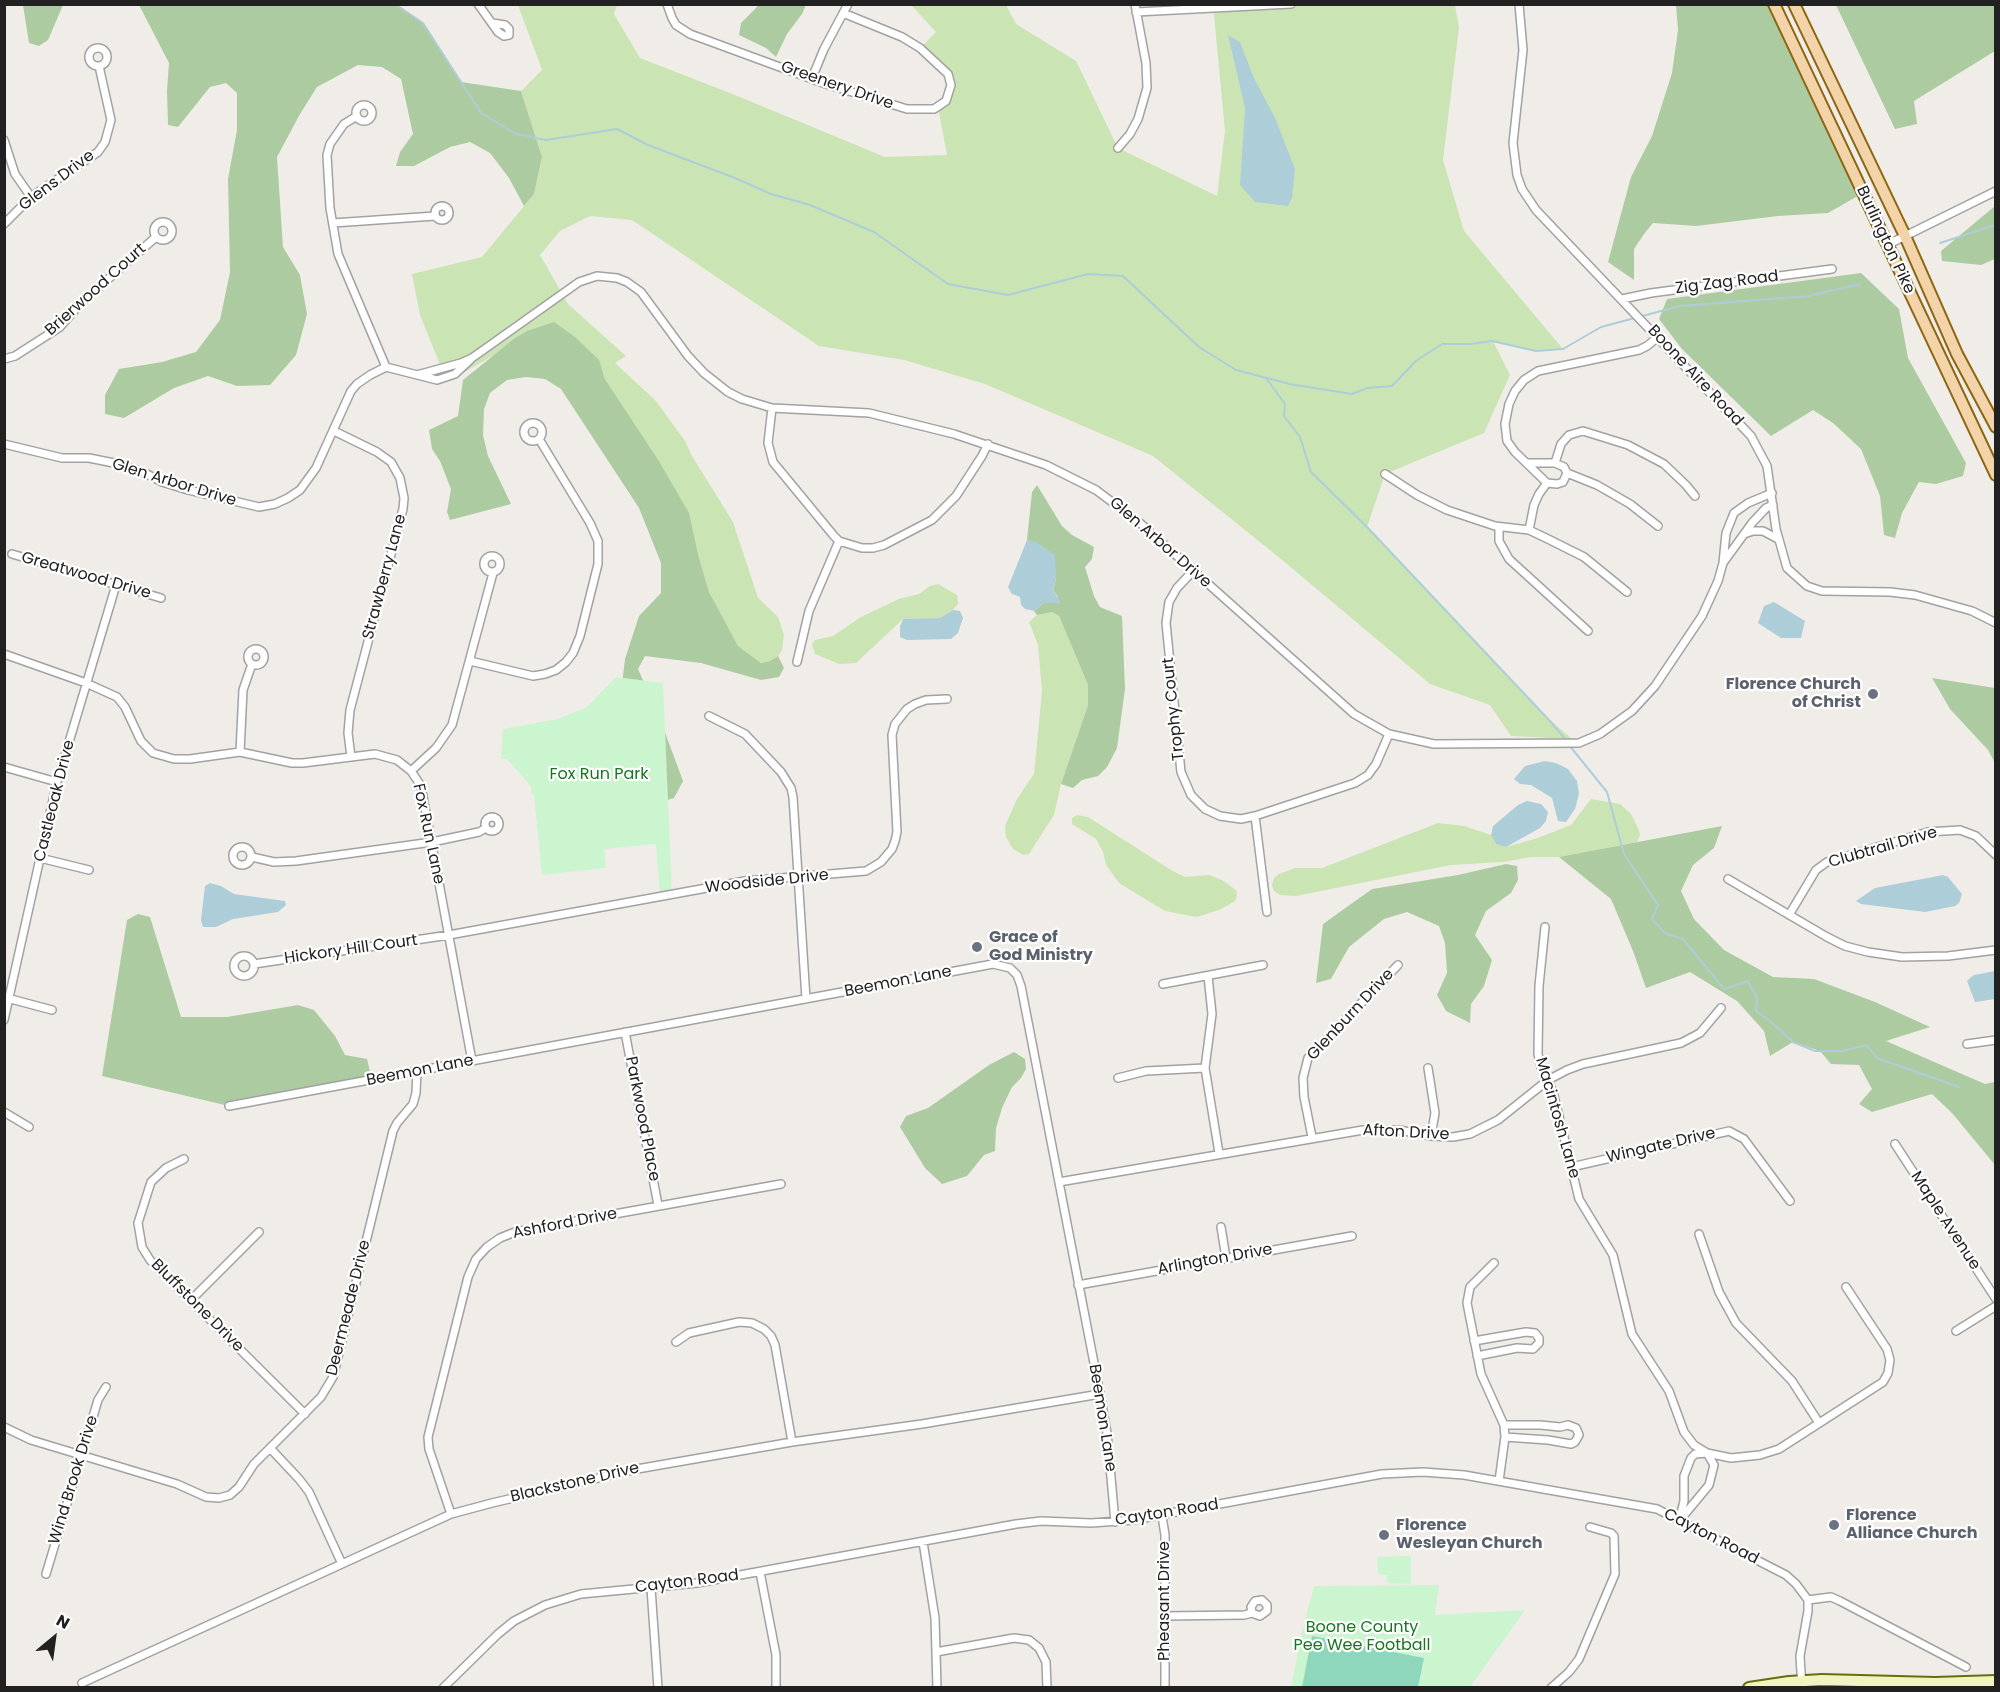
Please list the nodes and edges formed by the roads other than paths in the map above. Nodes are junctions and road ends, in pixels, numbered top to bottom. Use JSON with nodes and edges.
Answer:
{"nodes":[{"id":1,"x":478,"y":4,"type":"edge"},
{"id":2,"x":668,"y":4,"type":"edge"},
{"id":3,"x":848,"y":4,"type":"edge"},
{"id":4,"x":1291,"y":4,"type":"edge"},
{"id":5,"x":1519,"y":4,"type":"edge"},
{"id":6,"x":1774,"y":4,"type":"edge"},
{"id":7,"x":1794,"y":4,"type":"edge"},
{"id":8,"x":1135,"y":8,"type":"edge"},
{"id":9,"x":843,"y":13,"type":"junction"},
{"id":10,"x":492,"y":23,"type":"dead end"},
{"id":11,"x":99,"y":66,"type":"dead end"},
{"id":12,"x":812,"y":78,"type":"junction"},
{"id":13,"x":357,"y":116,"type":"dead end"},
{"id":14,"x":4,"y":140,"type":"edge"},
{"id":15,"x":1118,"y":148,"type":"dead end"},
{"id":16,"x":1995,"y":191,"type":"edge"},
{"id":17,"x":31,"y":197,"type":"junction"},
{"id":18,"x":435,"y":216,"type":"dead end"},
{"id":19,"x":333,"y":223,"type":"junction"},
{"id":20,"x":4,"y":224,"type":"edge"},
{"id":21,"x":1905,"y":236,"type":"junction"},
{"id":22,"x":156,"y":237,"type":"dead end"},
{"id":23,"x":1887,"y":245,"type":"junction"},
{"id":24,"x":1832,"y":269,"type":"dead end"},
{"id":25,"x":1622,"y":299,"type":"junction"},
{"id":26,"x":1658,"y":337,"type":"junction"},
{"id":27,"x":4,"y":359,"type":"edge"},
{"id":28,"x":386,"y":367,"type":"junction"},
{"id":29,"x":772,"y":408,"type":"junction"},
{"id":30,"x":1995,"y":427,"type":"edge"},
{"id":31,"x":334,"y":431,"type":"junction"},
{"id":32,"x":540,"y":439,"type":"dead end"},
{"id":33,"x":4,"y":444,"type":"edge"},
{"id":34,"x":988,"y":444,"type":"junction"},
{"id":35,"x":1528,"y":463,"type":"junction"},
{"id":36,"x":1555,"y":463,"type":"junction"},
{"id":37,"x":1567,"y":473,"type":"junction"},
{"id":38,"x":1385,"y":474,"type":"dead end"},
{"id":39,"x":1995,"y":475,"type":"edge"},
{"id":40,"x":1547,"y":483,"type":"junction"},
{"id":41,"x":1772,"y":493,"type":"junction"},
{"id":42,"x":1695,"y":496,"type":"dead end"},
{"id":43,"x":1773,"y":505,"type":"junction"},
{"id":44,"x":1498,"y":526,"type":"junction"},
{"id":45,"x":1658,"y":526,"type":"dead end"},
{"id":46,"x":1528,"y":530,"type":"junction"},
{"id":47,"x":1744,"y":534,"type":"junction"},
{"id":48,"x":1779,"y":539,"type":"junction"},
{"id":49,"x":839,"y":541,"type":"junction"},
{"id":50,"x":12,"y":554,"type":"dead end"},
{"id":51,"x":1723,"y":562,"type":"junction"},
{"id":52,"x":1193,"y":571,"type":"junction"},
{"id":53,"x":493,"y":573,"type":"dead end"},
{"id":54,"x":116,"y":585,"type":"junction"},
{"id":55,"x":1627,"y":592,"type":"dead end"},
{"id":56,"x":161,"y":598,"type":"dead end"},
{"id":57,"x":1995,"y":623,"type":"edge"},
{"id":58,"x":1588,"y":631,"type":"dead end"},
{"id":59,"x":4,"y":654,"type":"edge"},
{"id":60,"x":470,"y":661,"type":"junction"},
{"id":61,"x":797,"y":662,"type":"dead end"},
{"id":62,"x":252,"y":664,"type":"dead end"},
{"id":63,"x":86,"y":683,"type":"junction"},
{"id":64,"x":947,"y":699,"type":"dead end"},
{"id":65,"x":709,"y":716,"type":"dead end"},
{"id":66,"x":1389,"y":734,"type":"junction"},
{"id":67,"x":240,"y":752,"type":"junction"},
{"id":68,"x":351,"y":758,"type":"junction"},
{"id":69,"x":4,"y":767,"type":"edge"},
{"id":70,"x":411,"y":771,"type":"junction"},
{"id":71,"x":57,"y":782,"type":"junction"},
{"id":72,"x":1255,"y":816,"type":"junction"},
{"id":73,"x":486,"y":828,"type":"dead end"},
{"id":74,"x":432,"y":842,"type":"junction"},
{"id":75,"x":1995,"y":855,"type":"edge"},
{"id":76,"x":252,"y":856,"type":"dead end"},
{"id":77,"x":40,"y":858,"type":"junction"},
{"id":78,"x":89,"y":870,"type":"dead end"},
{"id":79,"x":798,"y":877,"type":"junction"},
{"id":80,"x":1728,"y":879,"type":"dead end"},
{"id":81,"x":1267,"y":912,"type":"dead end"},
{"id":82,"x":1789,"y":915,"type":"junction"},
{"id":83,"x":1545,"y":927,"type":"dead end"},
{"id":84,"x":449,"y":936,"type":"junction"},
{"id":85,"x":1995,"y":950,"type":"edge"},
{"id":86,"x":254,"y":964,"type":"dead end"},
{"id":87,"x":1263,"y":965,"type":"dead end"},
{"id":88,"x":1398,"y":965,"type":"dead end"},
{"id":89,"x":1208,"y":976,"type":"junction"},
{"id":90,"x":1163,"y":984,"type":"dead end"},
{"id":91,"x":7,"y":998,"type":"edge"},
{"id":92,"x":806,"y":999,"type":"junction"},
{"id":93,"x":1721,"y":1008,"type":"dead end"},
{"id":94,"x":52,"y":1010,"type":"dead end"},
{"id":95,"x":4,"y":1020,"type":"edge"},
{"id":96,"x":625,"y":1032,"type":"junction"},
{"id":97,"x":1995,"y":1040,"type":"edge"},
{"id":98,"x":1967,"y":1044,"type":"dead end"},
{"id":99,"x":472,"y":1061,"type":"junction"},
{"id":100,"x":1205,"y":1068,"type":"junction"},
{"id":101,"x":1428,"y":1068,"type":"dead end"},
{"id":102,"x":417,"y":1071,"type":"junction"},
{"id":103,"x":1118,"y":1078,"type":"dead end"},
{"id":104,"x":1548,"y":1080,"type":"junction"},
{"id":105,"x":228,"y":1106,"type":"dead end"},
{"id":106,"x":4,"y":1112,"type":"edge"},
{"id":107,"x":29,"y":1127,"type":"dead end"},
{"id":108,"x":1431,"y":1136,"type":"junction"},
{"id":109,"x":1312,"y":1137,"type":"junction"},
{"id":110,"x":1895,"y":1144,"type":"dead end"},
{"id":111,"x":1219,"y":1154,"type":"junction"},
{"id":112,"x":184,"y":1160,"type":"dead end"},
{"id":113,"x":1571,"y":1167,"type":"junction"},
{"id":114,"x":1059,"y":1182,"type":"junction"},
{"id":115,"x":781,"y":1184,"type":"dead end"},
{"id":116,"x":1790,"y":1201,"type":"dead end"},
{"id":117,"x":658,"y":1205,"type":"junction"},
{"id":118,"x":1221,"y":1227,"type":"dead end"},
{"id":119,"x":259,"y":1232,"type":"dead end"},
{"id":120,"x":1699,"y":1233,"type":"dead end"},
{"id":121,"x":1352,"y":1236,"type":"dead end"},
{"id":122,"x":1226,"y":1258,"type":"junction"},
{"id":123,"x":1494,"y":1263,"type":"dead end"},
{"id":124,"x":1078,"y":1285,"type":"junction"},
{"id":125,"x":1846,"y":1287,"type":"dead end"},
{"id":126,"x":1995,"y":1299,"type":"edge"},
{"id":127,"x":191,"y":1300,"type":"junction"},
{"id":128,"x":1995,"y":1305,"type":"edge"},
{"id":129,"x":1956,"y":1331,"type":"dead end"},
{"id":130,"x":1474,"y":1341,"type":"junction"},
{"id":131,"x":676,"y":1342,"type":"dead end"},
{"id":132,"x":1477,"y":1356,"type":"junction"},
{"id":133,"x":106,"y":1387,"type":"dead end"},
{"id":134,"x":1100,"y":1394,"type":"junction"},
{"id":135,"x":305,"y":1414,"type":"junction"},
{"id":136,"x":1818,"y":1423,"type":"junction"},
{"id":137,"x":1504,"y":1425,"type":"junction"},
{"id":138,"x":4,"y":1427,"type":"edge"},
{"id":139,"x":1505,"y":1437,"type":"junction"},
{"id":140,"x":792,"y":1442,"type":"junction"},
{"id":141,"x":270,"y":1448,"type":"junction"},
{"id":142,"x":1707,"y":1453,"type":"junction"},
{"id":143,"x":82,"y":1456,"type":"junction"},
{"id":144,"x":1499,"y":1481,"type":"junction"},
{"id":145,"x":451,"y":1514,"type":"junction"},
{"id":146,"x":1162,"y":1516,"type":"junction"},
{"id":147,"x":1680,"y":1520,"type":"junction"},
{"id":148,"x":1115,"y":1522,"type":"junction"},
{"id":149,"x":1590,"y":1527,"type":"dead end"},
{"id":150,"x":923,"y":1542,"type":"junction"},
{"id":151,"x":342,"y":1564,"type":"junction"},
{"id":152,"x":760,"y":1572,"type":"junction"},
{"id":153,"x":46,"y":1574,"type":"dead end"},
{"id":154,"x":651,"y":1588,"type":"junction"},
{"id":155,"x":1808,"y":1600,"type":"junction"},
{"id":156,"x":1252,"y":1613,"type":"dead end"},
{"id":157,"x":1166,"y":1616,"type":"junction"},
{"id":158,"x":936,"y":1652,"type":"junction"},
{"id":159,"x":1966,"y":1667,"type":"dead end"},
{"id":160,"x":1995,"y":1681,"type":"edge"},
{"id":161,"x":82,"y":1683,"type":"dead end"},
{"id":162,"x":1802,"y":1684,"type":"edge"},
{"id":163,"x":443,"y":1688,"type":"edge"},
{"id":164,"x":658,"y":1688,"type":"edge"},
{"id":165,"x":776,"y":1688,"type":"edge"},
{"id":166,"x":937,"y":1688,"type":"edge"},
{"id":167,"x":1047,"y":1688,"type":"edge"},
{"id":168,"x":1165,"y":1688,"type":"edge"},
{"id":169,"x":1551,"y":1688,"type":"edge"},
{"id":170,"x":1749,"y":1688,"type":"edge"}],
"edges":[{"from":1,"to":10,"type":"street"},
{"from":2,"to":12,"type":"street","name":"Greenery Drive"},
{"from":3,"to":9,"type":"street"},
{"from":4,"to":8,"type":"street"},
{"from":5,"to":25,"type":"street","name":"Boone Aire Road"},
{"from":6,"to":23,"type":"main road","name":"Burlington Pike"},
{"from":7,"to":21,"type":"main road","name":"Burlington Pike"},
{"from":8,"to":15,"type":"street"},
{"from":9,"to":12,"type":"street"},
{"from":9,"to":12,"type":"street","name":"Greenery Drive"},
{"from":11,"to":17,"type":"street","name":"Glens Drive"},
{"from":13,"to":19,"type":"street"},
{"from":14,"to":17,"type":"street"},
{"from":16,"to":21,"type":"street"},
{"from":17,"to":20,"type":"street","name":"Glens Drive"},
{"from":18,"to":19,"type":"street"},
{"from":19,"to":28,"type":"street"},
{"from":21,"to":23,"type":"street"},
{"from":21,"to":30,"type":"main road","name":"Burlington Pike"},
{"from":22,"to":27,"type":"street","name":"Brierwood Court"},
{"from":23,"to":39,"type":"main road","name":"Burlington Pike"},
{"from":24,"to":25,"type":"street","name":"Zig Zag Road"},
{"from":25,"to":26,"type":"street","name":"Boone Aire Road"},
{"from":26,"to":35,"type":"street"},
{"from":26,"to":41,"type":"street","name":"Boone Aire Road"},
{"from":28,"to":29,"type":"street","name":"Glen Arbor Drive"},
{"from":28,"to":31,"type":"street","name":"Glen Arbor Drive"},
{"from":29,"to":34,"type":"street","name":"Glen Arbor Drive"},
{"from":29,"to":49,"type":"street"},
{"from":31,"to":33,"type":"street","name":"Glen Arbor Drive"},
{"from":31,"to":68,"type":"street","name":"Strawberry Lane"},
{"from":32,"to":60,"type":"street"},
{"from":34,"to":49,"type":"street"},
{"from":34,"to":52,"type":"street","name":"Glen Arbor Drive"},
{"from":35,"to":36,"type":"street"},
{"from":35,"to":40,"type":"street"},
{"from":36,"to":37,"type":"street"},
{"from":36,"to":42,"type":"street"},
{"from":37,"to":40,"type":"street"},
{"from":37,"to":45,"type":"street"},
{"from":38,"to":44,"type":"street"},
{"from":40,"to":46,"type":"street"},
{"from":41,"to":43,"type":"street","name":"Boone Aire Road"},
{"from":41,"to":51,"type":"street","name":"Glen Arbor Drive"},
{"from":43,"to":47,"type":"street","name":"Glen Arbor Drive"},
{"from":43,"to":48,"type":"street","name":"Boone Aire Road"},
{"from":44,"to":46,"type":"street"},
{"from":44,"to":58,"type":"street"},
{"from":46,"to":55,"type":"street"},
{"from":47,"to":48,"type":"street"},
{"from":47,"to":51,"type":"street","name":"Glen Arbor Drive"},
{"from":48,"to":57,"type":"street","name":"Boone Aire Road"},
{"from":49,"to":61,"type":"street"},
{"from":50,"to":54,"type":"street","name":"Greatwood Drive"},
{"from":51,"to":66,"type":"street","name":"Glen Arbor Drive"},
{"from":52,"to":66,"type":"street","name":"Glen Arbor Drive"},
{"from":52,"to":72,"type":"street","name":"Trophy Court"},
{"from":53,"to":60,"type":"street"},
{"from":54,"to":56,"type":"street","name":"Greatwood Drive"},
{"from":54,"to":63,"type":"street","name":"Castleoak Drive"},
{"from":59,"to":63,"type":"street","name":"Fox Run Lane"},
{"from":60,"to":70,"type":"street"},
{"from":62,"to":67,"type":"street"},
{"from":63,"to":67,"type":"street","name":"Fox Run Lane"},
{"from":63,"to":71,"type":"street","name":"Castleoak Drive"},
{"from":64,"to":79,"type":"street","name":"Woodside Drive"},
{"from":65,"to":79,"type":"street"},
{"from":66,"to":72,"type":"street","name":"Trophy Court"},
{"from":67,"to":68,"type":"street","name":"Fox Run Lane"},
{"from":68,"to":70,"type":"street","name":"Fox Run Lane"},
{"from":69,"to":71,"type":"street"},
{"from":70,"to":74,"type":"street","name":"Fox Run Lane"},
{"from":71,"to":77,"type":"street","name":"Castleoak Drive"},
{"from":72,"to":81,"type":"street"},
{"from":73,"to":74,"type":"street"},
{"from":74,"to":76,"type":"street"},
{"from":74,"to":84,"type":"street","name":"Fox Run Lane"},
{"from":75,"to":82,"type":"street","name":"Clubtrail Drive"},
{"from":77,"to":78,"type":"street"},
{"from":77,"to":91,"type":"street","name":"Castleoak Drive"},
{"from":79,"to":84,"type":"street","name":"Woodside Drive"},
{"from":79,"to":92,"type":"street"},
{"from":80,"to":82,"type":"street"},
{"from":82,"to":85,"type":"street"},
{"from":83,"to":104,"type":"street","name":"Macintosh Lane"},
{"from":84,"to":86,"type":"street","name":"Hickory Hill Court"},
{"from":84,"to":99,"type":"street","name":"Fox Run Lane"},
{"from":87,"to":89,"type":"street"},
{"from":88,"to":109,"type":"street","name":"Glenburn Drive"},
{"from":89,"to":90,"type":"street"},
{"from":89,"to":100,"type":"street"},
{"from":91,"to":94,"type":"street"},
{"from":91,"to":95,"type":"street","name":"Castleoak Drive"},
{"from":92,"to":96,"type":"street","name":"Beemon Lane"},
{"from":92,"to":114,"type":"street","name":"Beemon Lane"},
{"from":93,"to":104,"type":"street","name":"Afton Drive"},
{"from":96,"to":99,"type":"street","name":"Beemon Lane"},
{"from":96,"to":117,"type":"street","name":"Parkwood Place"},
{"from":97,"to":98,"type":"street"},
{"from":99,"to":102,"type":"street","name":"Beemon Lane"},
{"from":100,"to":103,"type":"street"},
{"from":100,"to":111,"type":"street"},
{"from":101,"to":108,"type":"street"},
{"from":102,"to":105,"type":"street","name":"Beemon Lane"},
{"from":102,"to":135,"type":"street","name":"Deermeade Drive"},
{"from":104,"to":108,"type":"street","name":"Afton Drive"},
{"from":104,"to":113,"type":"street","name":"Macintosh Lane"},
{"from":106,"to":107,"type":"street"},
{"from":108,"to":109,"type":"street","name":"Afton Drive"},
{"from":109,"to":111,"type":"street","name":"Afton Drive"},
{"from":110,"to":126,"type":"street","name":"Maple Avenue"},
{"from":111,"to":114,"type":"street","name":"Afton Drive"},
{"from":112,"to":127,"type":"street","name":"Bluffstone Drive"},
{"from":113,"to":116,"type":"street","name":"Wingate Drive"},
{"from":113,"to":142,"type":"street","name":"Macintosh Lane"},
{"from":114,"to":124,"type":"street","name":"Beemon Lane"},
{"from":115,"to":117,"type":"street","name":"Ashford Drive"},
{"from":117,"to":145,"type":"street","name":"Ashford Drive"},
{"from":118,"to":122,"type":"street"},
{"from":119,"to":127,"type":"street"},
{"from":120,"to":136,"type":"street"},
{"from":121,"to":122,"type":"street","name":"Arlington Drive"},
{"from":122,"to":124,"type":"street","name":"Arlington Drive"},
{"from":123,"to":130,"type":"street"},
{"from":124,"to":134,"type":"street","name":"Beemon Lane"},
{"from":125,"to":136,"type":"street"},
{"from":127,"to":135,"type":"street","name":"Bluffstone Drive"},
{"from":128,"to":129,"type":"street"},
{"from":130,"to":132,"type":"street"},
{"from":130,"to":132,"type":"street"},
{"from":131,"to":140,"type":"street"},
{"from":132,"to":137,"type":"street"},
{"from":133,"to":143,"type":"street","name":"Wind Brook Drive"},
{"from":134,"to":140,"type":"street","name":"Blackstone Drive"},
{"from":134,"to":148,"type":"street","name":"Beemon Lane"},
{"from":135,"to":141,"type":"street","name":"Deermeade Drive"},
{"from":136,"to":142,"type":"street"},
{"from":137,"to":139,"type":"street"},
{"from":137,"to":139,"type":"street"},
{"from":138,"to":143,"type":"street","name":"Deermeade Drive"},
{"from":139,"to":144,"type":"street"},
{"from":140,"to":145,"type":"street","name":"Blackstone Drive"},
{"from":141,"to":143,"type":"street","name":"Deermeade Drive"},
{"from":141,"to":151,"type":"street"},
{"from":142,"to":147,"type":"street"},
{"from":142,"to":147,"type":"street"},
{"from":143,"to":153,"type":"street","name":"Wind Brook Drive"},
{"from":144,"to":146,"type":"street","name":"Cayton Road"},
{"from":144,"to":147,"type":"street","name":"Cayton Road"},
{"from":145,"to":151,"type":"street","name":"Blackstone Drive"},
{"from":146,"to":148,"type":"street","name":"Cayton Road"},
{"from":146,"to":157,"type":"street","name":"Pheasant Drive"},
{"from":147,"to":155,"type":"street","name":"Cayton Road"},
{"from":148,"to":150,"type":"street","name":"Cayton Road"},
{"from":149,"to":169,"type":"street"},
{"from":150,"to":152,"type":"street","name":"Cayton Road"},
{"from":150,"to":158,"type":"street"},
{"from":151,"to":161,"type":"street","name":"Blackstone Drive"},
{"from":152,"to":154,"type":"street","name":"Cayton Road"},
{"from":152,"to":165,"type":"street"},
{"from":154,"to":163,"type":"street","name":"Cayton Road"},
{"from":154,"to":164,"type":"street"},
{"from":155,"to":159,"type":"street"},
{"from":155,"to":162,"type":"street"},
{"from":156,"to":157,"type":"street"},
{"from":157,"to":168,"type":"street","name":"Pheasant Drive"},
{"from":158,"to":166,"type":"street"},
{"from":158,"to":167,"type":"street"},
{"from":160,"to":162,"type":"main road"},
{"from":162,"to":170,"type":"main road"}]}
